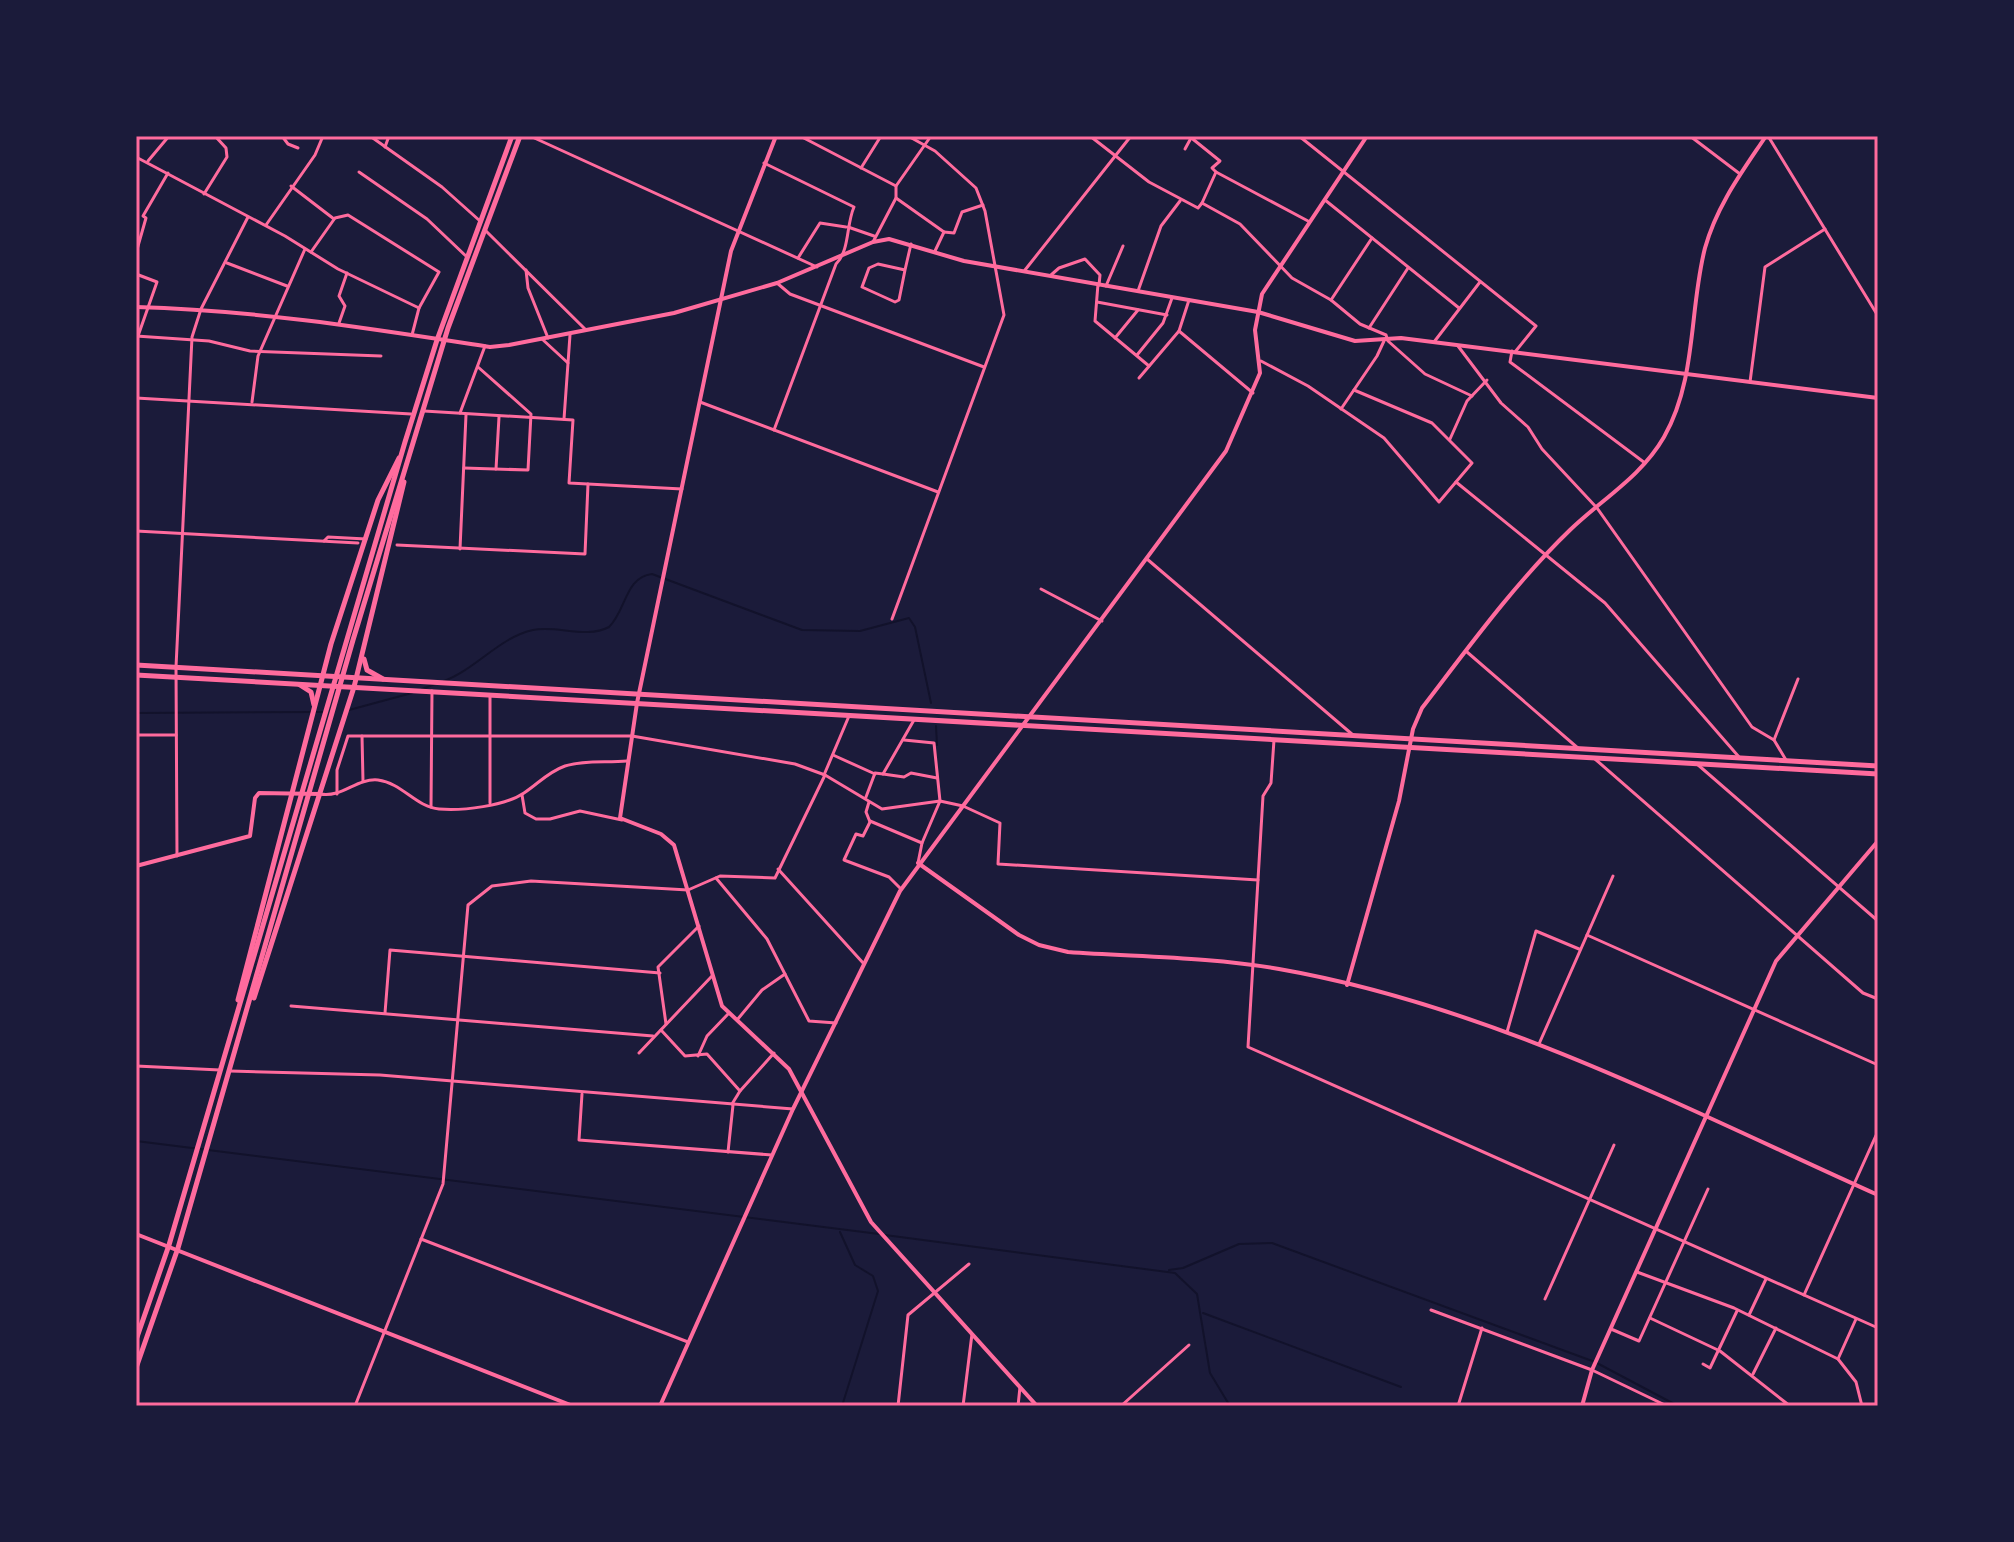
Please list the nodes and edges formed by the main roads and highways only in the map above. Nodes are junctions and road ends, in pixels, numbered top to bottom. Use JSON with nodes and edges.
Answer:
{"nodes":[{"id":1,"x":512,"y":136,"type":"edge"},
{"id":2,"x":520,"y":136,"type":"edge"},
{"id":3,"x":401,"y":456,"type":"junction"},
{"id":4,"x":406,"y":471,"type":"junction"},
{"id":5,"x":350,"y":639,"type":"junction"},
{"id":6,"x":366,"y":642,"type":"junction"},
{"id":7,"x":136,"y":665,"type":"edge"},
{"id":8,"x":136,"y":675,"type":"edge"},
{"id":9,"x":323,"y":676,"type":"junction"},
{"id":10,"x":356,"y":678,"type":"junction"},
{"id":11,"x":385,"y":680,"type":"junction"},
{"id":12,"x":297,"y":684,"type":"junction"},
{"id":13,"x":321,"y":685,"type":"junction"},
{"id":14,"x":354,"y":687,"type":"junction"},
{"id":15,"x":315,"y":710,"type":"junction"},
{"id":16,"x":1878,"y":766,"type":"edge"},
{"id":17,"x":1878,"y":774,"type":"edge"},
{"id":18,"x":243,"y":1025,"type":"junction"},
{"id":19,"x":230,"y":1040,"type":"junction"},
{"id":20,"x":136,"y":1340,"type":"edge"},
{"id":21,"x":136,"y":1368,"type":"edge"}],
"edges":[{"from":1,"to":3,"type":"highway"},
{"from":2,"to":4,"type":"highway"},
{"from":3,"to":5,"type":"highway"},
{"from":3,"to":9,"type":"highway"},
{"from":4,"to":5,"type":"highway"},
{"from":4,"to":6,"type":"highway"},
{"from":5,"to":18,"type":"highway"},
{"from":5,"to":19,"type":"highway"},
{"from":6,"to":10,"type":"highway"},
{"from":6,"to":11,"type":"highway"},
{"from":7,"to":9,"type":"highway"},
{"from":8,"to":12,"type":"highway"},
{"from":9,"to":10,"type":"highway"},
{"from":9,"to":13,"type":"highway"},
{"from":10,"to":11,"type":"highway"},
{"from":10,"to":14,"type":"highway"},
{"from":11,"to":16,"type":"highway"},
{"from":12,"to":13,"type":"highway"},
{"from":12,"to":15,"type":"highway"},
{"from":13,"to":14,"type":"highway"},
{"from":13,"to":15,"type":"highway"},
{"from":14,"to":17,"type":"highway"},
{"from":14,"to":18,"type":"highway"},
{"from":15,"to":19,"type":"highway"},
{"from":18,"to":21,"type":"highway"},
{"from":19,"to":20,"type":"highway"}]}
